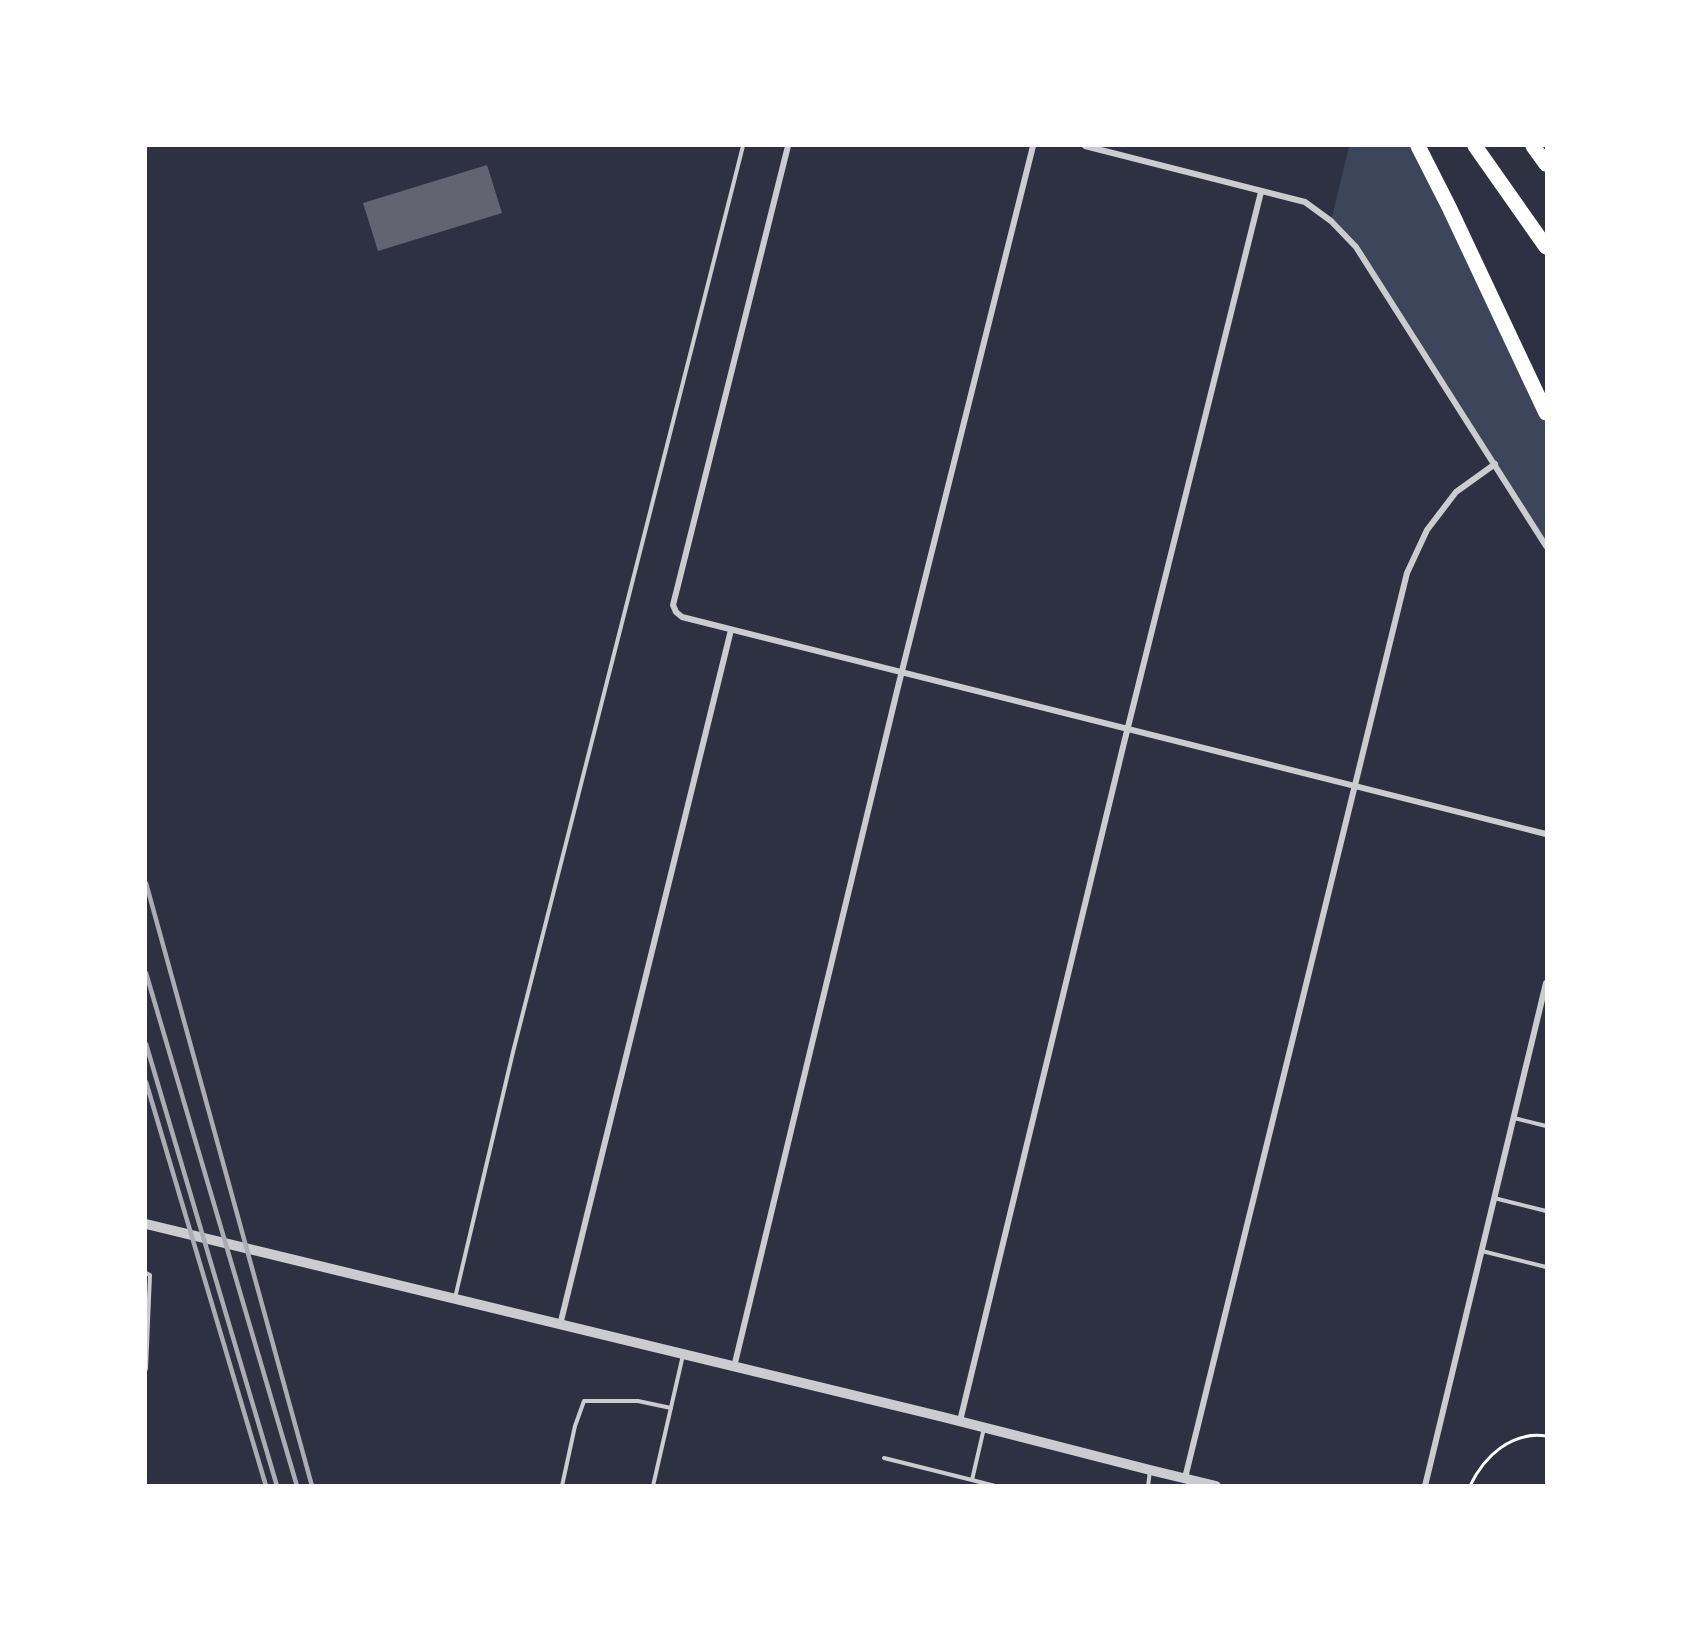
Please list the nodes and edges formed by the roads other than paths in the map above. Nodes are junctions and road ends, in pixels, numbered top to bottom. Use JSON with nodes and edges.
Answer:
{"nodes":[{"id":1,"x":743,"y":146,"type":"edge"},
{"id":2,"x":788,"y":146,"type":"edge"},
{"id":3,"x":1033,"y":146,"type":"edge"},
{"id":4,"x":1085,"y":146,"type":"edge"},
{"id":5,"x":1418,"y":146,"type":"edge"},
{"id":6,"x":1475,"y":146,"type":"edge"},
{"id":7,"x":1533,"y":146,"type":"edge"},
{"id":8,"x":1546,"y":164,"type":"edge"},
{"id":9,"x":1261,"y":192,"type":"junction"},
{"id":10,"x":1546,"y":247,"type":"edge"},
{"id":11,"x":1546,"y":413,"type":"edge"},
{"id":12,"x":1495,"y":464,"type":"junction"},
{"id":13,"x":1546,"y":546,"type":"edge"},
{"id":14,"x":731,"y":630,"type":"junction"},
{"id":15,"x":901,"y":673,"type":"junction"},
{"id":16,"x":1127,"y":730,"type":"junction"},
{"id":17,"x":1355,"y":786,"type":"junction"},
{"id":18,"x":1546,"y":834,"type":"edge"},
{"id":19,"x":1546,"y":983,"type":"edge"},
{"id":20,"x":1514,"y":1118,"type":"junction"},
{"id":21,"x":1546,"y":1126,"type":"edge"},
{"id":22,"x":1494,"y":1198,"type":"junction"},
{"id":23,"x":1546,"y":1211,"type":"edge"},
{"id":24,"x":146,"y":1224,"type":"edge"},
{"id":25,"x":1481,"y":1251,"type":"junction"},
{"id":26,"x":1546,"y":1267,"type":"edge"},
{"id":27,"x":146,"y":1273,"type":"edge"},
{"id":28,"x":455,"y":1299,"type":"junction"},
{"id":29,"x":560,"y":1325,"type":"junction"},
{"id":30,"x":684,"y":1355,"type":"junction"},
{"id":31,"x":734,"y":1367,"type":"junction"},
{"id":32,"x":146,"y":1369,"type":"edge"},
{"id":33,"x":671,"y":1408,"type":"junction"},
{"id":34,"x":960,"y":1422,"type":"junction"},
{"id":35,"x":984,"y":1427,"type":"junction"},
{"id":36,"x":884,"y":1458,"type":"dead end"},
{"id":37,"x":1150,"y":1470,"type":"junction"},
{"id":38,"x":1185,"y":1478,"type":"junction"},
{"id":39,"x":972,"y":1480,"type":"junction"},
{"id":40,"x":561,"y":1485,"type":"edge"},
{"id":41,"x":653,"y":1485,"type":"edge"},
{"id":42,"x":995,"y":1485,"type":"edge"},
{"id":43,"x":1148,"y":1485,"type":"edge"},
{"id":44,"x":1216,"y":1485,"type":"edge"},
{"id":45,"x":1425,"y":1485,"type":"edge"}],
"edges":[{"from":1,"to":28,"type":"lane"},
{"from":2,"to":14,"type":"street"},
{"from":3,"to":15,"type":"street"},
{"from":4,"to":9,"type":"street"},
{"from":5,"to":11,"type":"highway"},
{"from":6,"to":10,"type":"highway"},
{"from":7,"to":8,"type":"highway"},
{"from":9,"to":12,"type":"street"},
{"from":9,"to":16,"type":"street"},
{"from":12,"to":13,"type":"street"},
{"from":12,"to":17,"type":"street"},
{"from":14,"to":15,"type":"street"},
{"from":14,"to":29,"type":"street"},
{"from":15,"to":16,"type":"street"},
{"from":15,"to":31,"type":"street"},
{"from":16,"to":17,"type":"street"},
{"from":16,"to":34,"type":"street"},
{"from":17,"to":18,"type":"street"},
{"from":17,"to":38,"type":"street"},
{"from":19,"to":20,"type":"street"},
{"from":20,"to":21,"type":"lane"},
{"from":20,"to":22,"type":"street"},
{"from":22,"to":23,"type":"lane"},
{"from":22,"to":25,"type":"street"},
{"from":24,"to":28,"type":"street"},
{"from":25,"to":26,"type":"lane"},
{"from":25,"to":45,"type":"street"},
{"from":27,"to":32,"type":"lane"},
{"from":28,"to":29,"type":"street"},
{"from":29,"to":30,"type":"street"},
{"from":30,"to":31,"type":"street"},
{"from":30,"to":33,"type":"lane"},
{"from":31,"to":34,"type":"street"},
{"from":33,"to":40,"type":"lane"},
{"from":33,"to":41,"type":"lane"},
{"from":34,"to":35,"type":"street"},
{"from":35,"to":37,"type":"street"},
{"from":35,"to":39,"type":"lane"},
{"from":36,"to":39,"type":"lane"},
{"from":37,"to":38,"type":"street"},
{"from":37,"to":43,"type":"lane"},
{"from":38,"to":44,"type":"street"},
{"from":39,"to":42,"type":"lane"}]}
